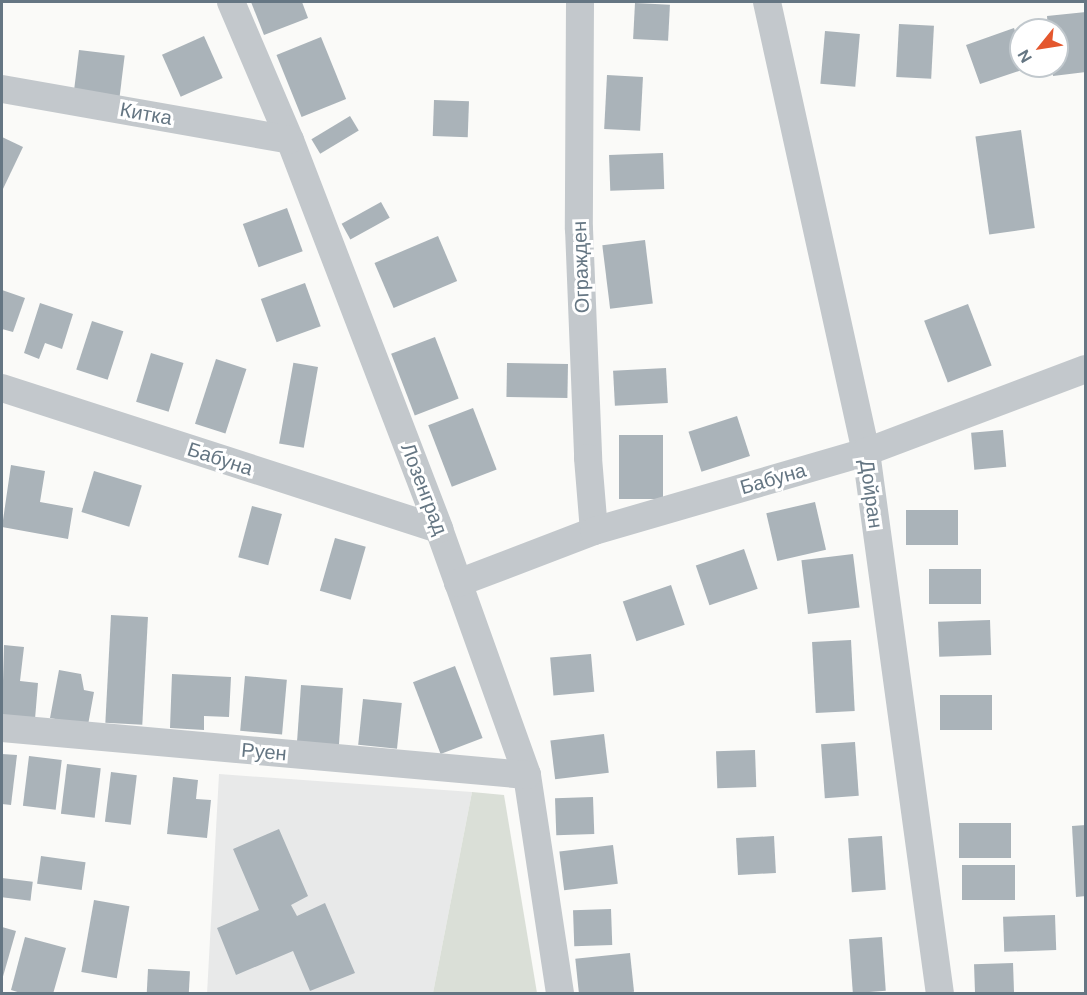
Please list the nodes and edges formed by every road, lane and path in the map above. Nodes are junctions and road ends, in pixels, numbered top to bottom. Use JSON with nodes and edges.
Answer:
{"nodes":[{"id":1,"x":231,"y":2,"type":"edge"},
{"id":2,"x":580,"y":2,"type":"edge"},
{"id":3,"x":767,"y":2,"type":"edge"},
{"id":4,"x":2,"y":89,"type":"edge"},
{"id":5,"x":290,"y":140,"type":"junction"},
{"id":6,"x":1086,"y":369,"type":"edge"},
{"id":7,"x":2,"y":388,"type":"edge"},
{"id":8,"x":866,"y":452,"type":"junction"},
{"id":9,"x":439,"y":530,"type":"junction"},
{"id":10,"x":594,"y":531,"type":"junction"},
{"id":11,"x":458,"y":583,"type":"junction"},
{"id":12,"x":2,"y":728,"type":"edge"},
{"id":13,"x":527,"y":775,"type":"junction"},
{"id":14,"x":560,"y":993,"type":"edge"},
{"id":15,"x":940,"y":993,"type":"edge"}],
"edges":[{"from":1,"to":5,"type":"street","name":"Лозенград"},
{"from":2,"to":10,"type":"street","name":"Огражден"},
{"from":3,"to":8,"type":"street","name":"Дойран"},
{"from":4,"to":5,"type":"street","name":"Китка"},
{"from":5,"to":9,"type":"street","name":"Лозенград"},
{"from":6,"to":8,"type":"street","name":"Бабуна"},
{"from":7,"to":9,"type":"street","name":"Бабуна"},
{"from":8,"to":10,"type":"street","name":"Бабуна"},
{"from":8,"to":15,"type":"street","name":"Дойран"},
{"from":9,"to":11,"type":"street","name":"Лозенград"},
{"from":10,"to":11,"type":"street","name":"Бабуна"},
{"from":11,"to":13,"type":"street","name":"Лозенград"},
{"from":12,"to":13,"type":"street","name":"Руен"},
{"from":13,"to":14,"type":"street","name":"Лозенград"}]}
